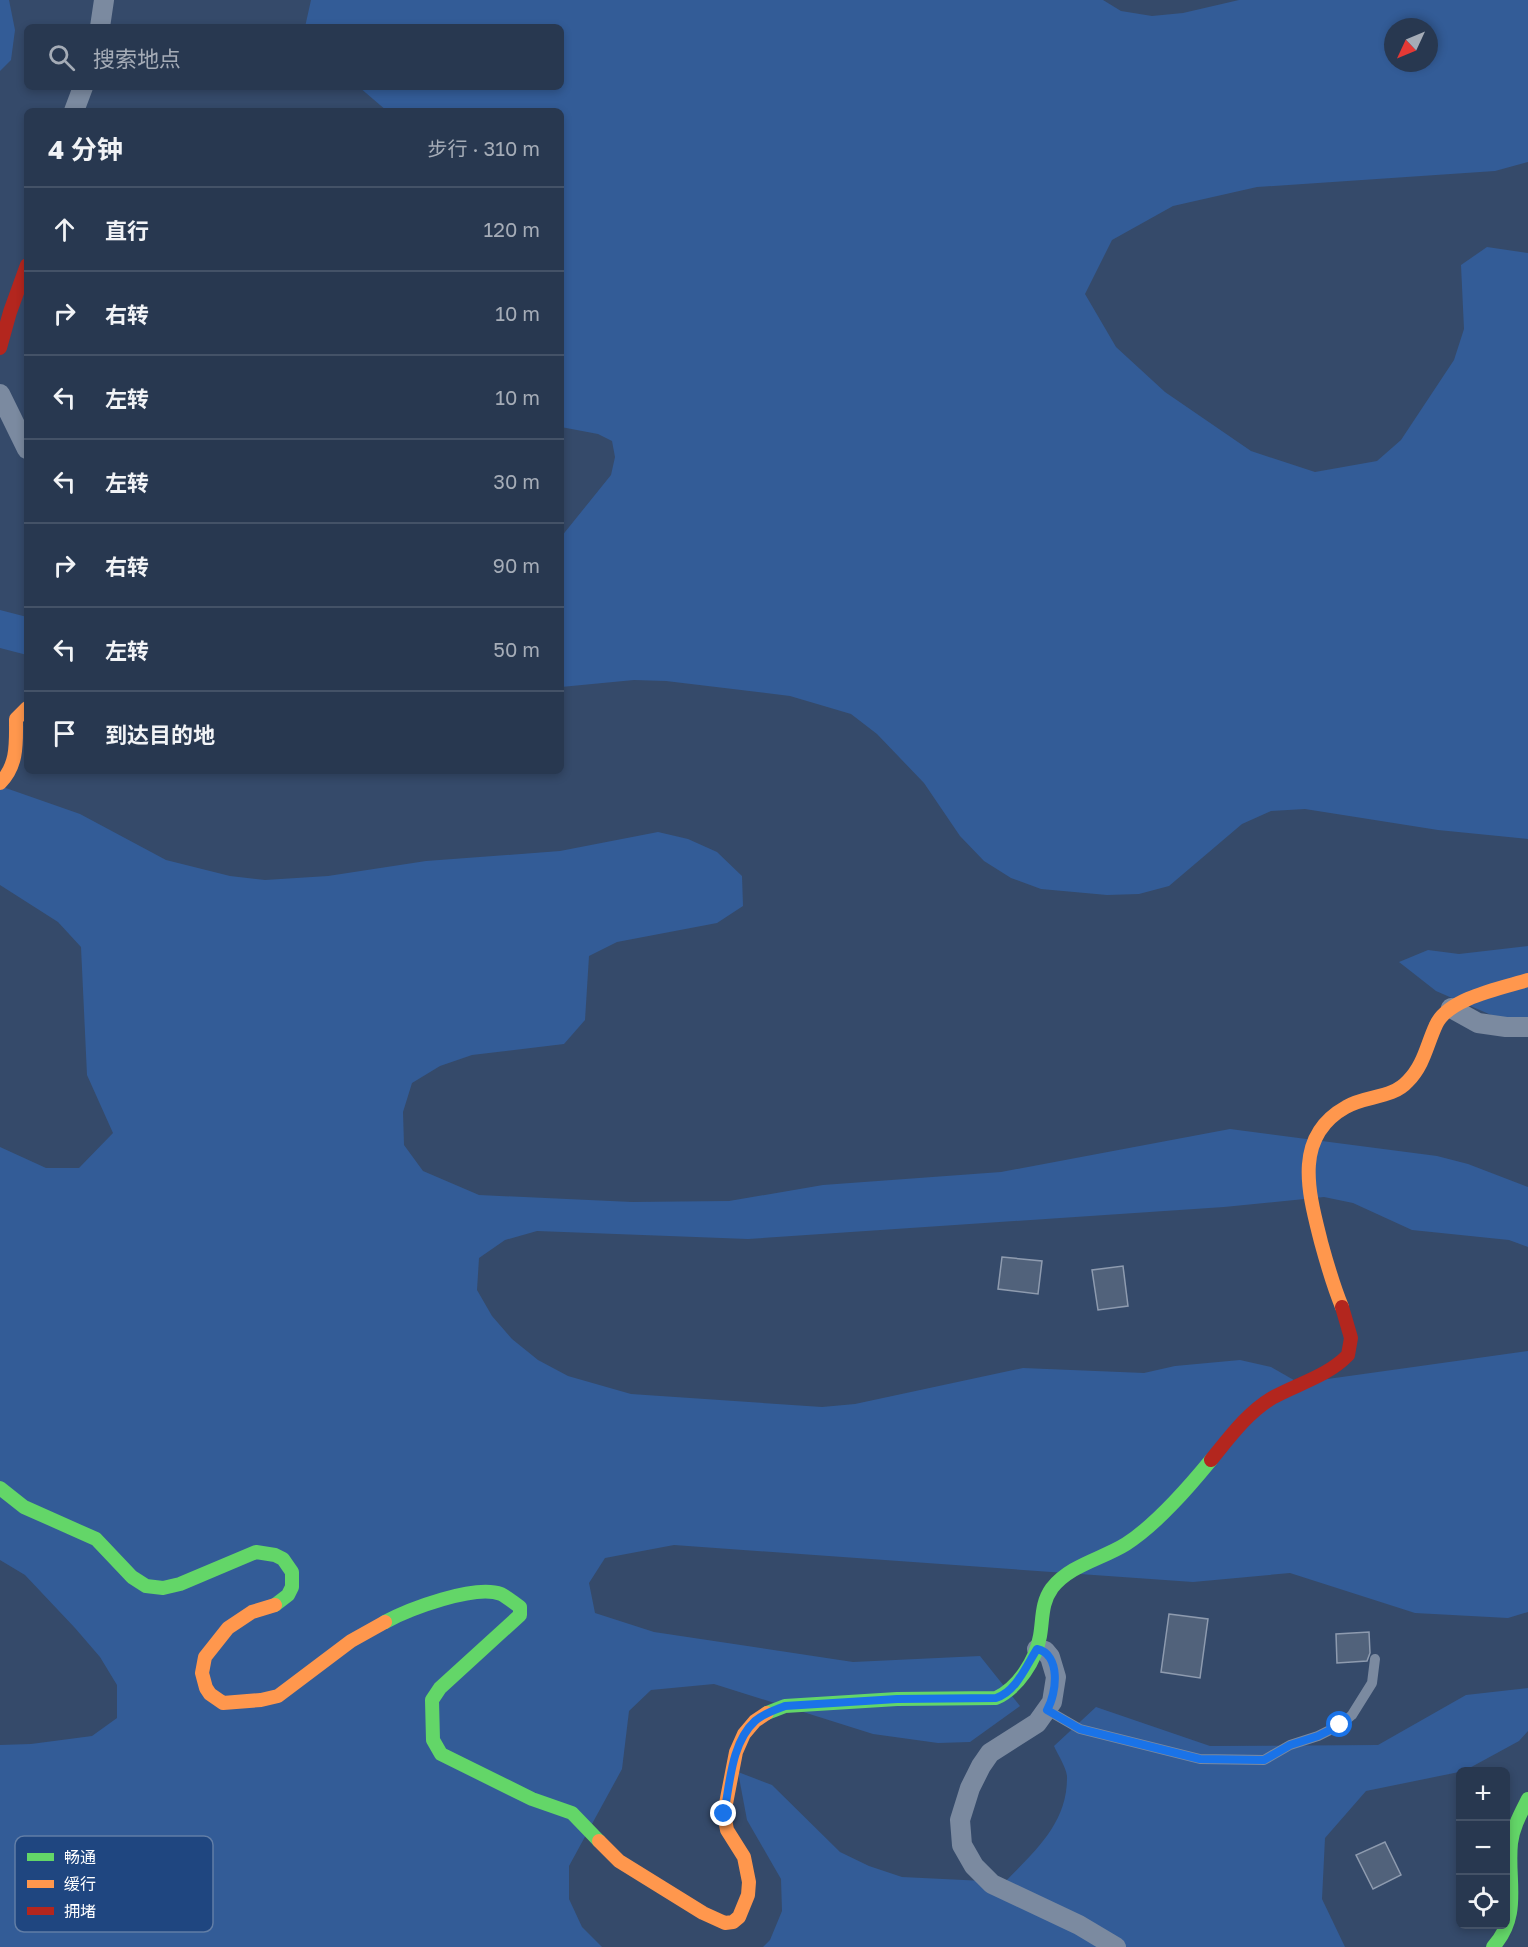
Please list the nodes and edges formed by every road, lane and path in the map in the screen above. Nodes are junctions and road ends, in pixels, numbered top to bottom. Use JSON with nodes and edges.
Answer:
{"nodes":[{"id":1,"x":104,"y":0,"type":"edge"},
{"id":2,"x":100,"y":24,"type":"edge"},
{"id":3,"x":81,"y":90,"type":"edge"},
{"id":4,"x":75,"y":108,"type":"edge"},
{"id":5,"x":24,"y":273,"type":"edge"},
{"id":6,"x":0,"y":348,"type":"edge"},
{"id":7,"x":0,"y":394,"type":"edge"},
{"id":8,"x":24,"y":443,"type":"edge"},
{"id":9,"x":24,"y":711,"type":"edge"},
{"id":10,"x":0,"y":783,"type":"edge"},
{"id":11,"x":1528,"y":980,"type":"edge"},
{"id":12,"x":1451,"y":1008,"type":"junction"},
{"id":13,"x":1528,"y":1028,"type":"edge"},
{"id":14,"x":0,"y":1488,"type":"edge"},
{"id":15,"x":1037,"y":1649,"type":"junction"},
{"id":16,"x":1375,"y":1659,"type":"dead end"},
{"id":17,"x":1047,"y":1710,"type":"junction"},
{"id":18,"x":1528,"y":1799,"type":"edge"},
{"id":19,"x":1116,"y":1947,"type":"edge"},
{"id":20,"x":1493,"y":1947,"type":"edge"}],
"edges":[{"from":1,"to":2,"type":"street"},
{"from":3,"to":4,"type":"street"},
{"from":5,"to":6,"type":"street"},
{"from":7,"to":8,"type":"street"},
{"from":9,"to":10,"type":"street"},
{"from":11,"to":12,"type":"street"},
{"from":12,"to":13,"type":"street"},
{"from":12,"to":15,"type":"street"},
{"from":14,"to":15,"type":"street"},
{"from":15,"to":17,"type":"street"},
{"from":16,"to":17,"type":"lane"},
{"from":17,"to":19,"type":"street"},
{"from":18,"to":20,"type":"street"}]}
